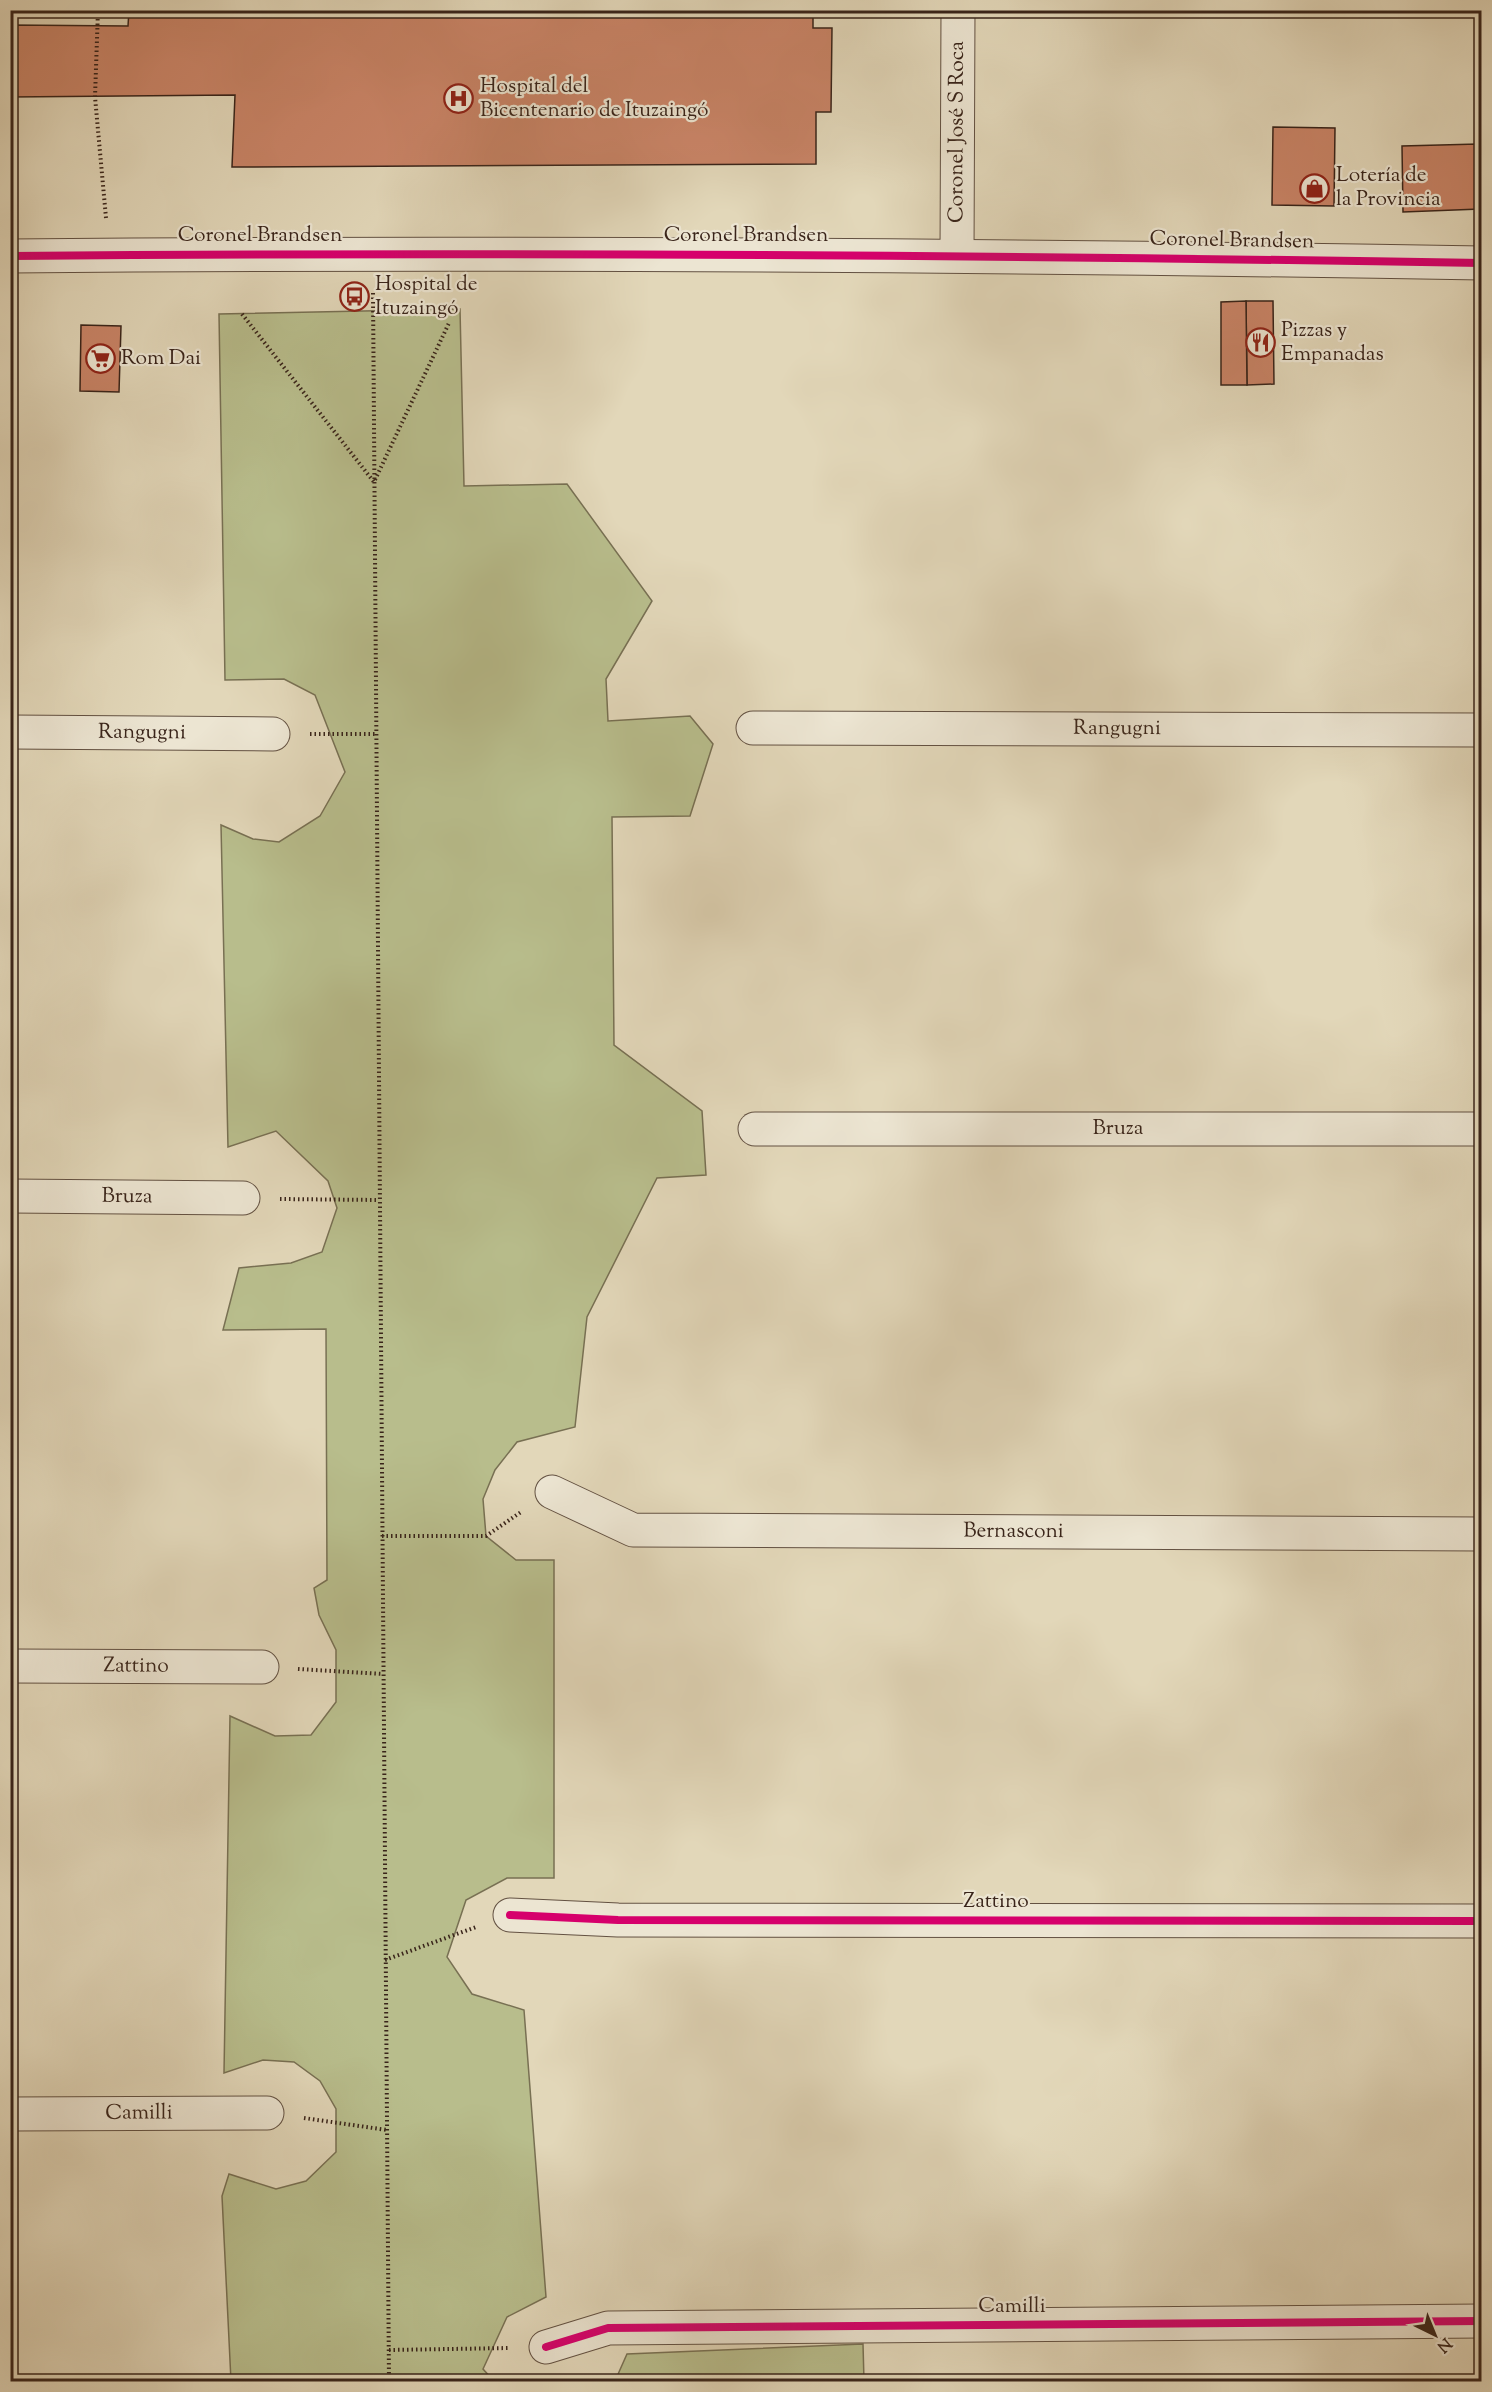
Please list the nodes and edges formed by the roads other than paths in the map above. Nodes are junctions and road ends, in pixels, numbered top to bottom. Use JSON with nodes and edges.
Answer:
{"nodes":[{"id":1,"x":958,"y":10,"type":"edge"},
{"id":2,"x":957,"y":255,"type":"junction"},
{"id":3,"x":10,"y":256,"type":"edge"},
{"id":4,"x":1482,"y":263,"type":"edge"},
{"id":5,"x":753,"y":728,"type":"dead end"},
{"id":6,"x":1482,"y":730,"type":"edge"},
{"id":7,"x":10,"y":732,"type":"edge"},
{"id":8,"x":273,"y":734,"type":"road end"},
{"id":9,"x":755,"y":1129,"type":"dead end"},
{"id":10,"x":1482,"y":1129,"type":"edge"},
{"id":11,"x":10,"y":1196,"type":"edge"},
{"id":12,"x":243,"y":1198,"type":"road end"},
{"id":13,"x":552,"y":1492,"type":"road end"},
{"id":14,"x":1482,"y":1534,"type":"edge"},
{"id":15,"x":10,"y":1666,"type":"edge"},
{"id":16,"x":262,"y":1667,"type":"road end"},
{"id":17,"x":510,"y":1915,"type":"road end"},
{"id":18,"x":1482,"y":1921,"type":"edge"},
{"id":19,"x":267,"y":2113,"type":"road end"},
{"id":20,"x":10,"y":2114,"type":"edge"},
{"id":21,"x":1482,"y":2321,"type":"edge"},
{"id":22,"x":546,"y":2347,"type":"road end"}],
"edges":[{"from":1,"to":2,"type":"street","name":"Coronel José S Roca"},
{"from":2,"to":3,"type":"street","name":"Coronel Brandsen"},
{"from":2,"to":4,"type":"street","name":"Coronel Brandsen"},
{"from":5,"to":6,"type":"street","name":"Rangugni"},
{"from":7,"to":8,"type":"street","name":"Rangugni"},
{"from":9,"to":10,"type":"street","name":"Bruza"},
{"from":11,"to":12,"type":"street","name":"Bruza"},
{"from":13,"to":14,"type":"street","name":"Bernasconi"},
{"from":15,"to":16,"type":"street","name":"Zattino"},
{"from":17,"to":18,"type":"street","name":"Zattino"},
{"from":19,"to":20,"type":"street","name":"Camilli"},
{"from":21,"to":22,"type":"street","name":"Camilli"}]}
